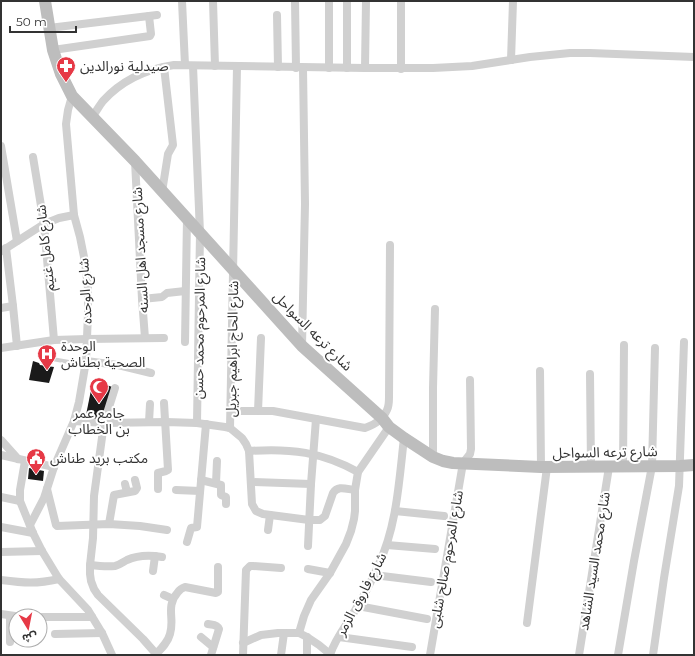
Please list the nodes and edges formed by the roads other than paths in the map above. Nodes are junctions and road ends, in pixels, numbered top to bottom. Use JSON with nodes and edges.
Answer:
{"nodes":[{"id":1,"x":45,"y":1,"type":"edge"},
{"id":2,"x":182,"y":1,"type":"edge"},
{"id":3,"x":213,"y":1,"type":"edge"},
{"id":4,"x":295,"y":1,"type":"edge"},
{"id":5,"x":328,"y":1,"type":"edge"},
{"id":6,"x":347,"y":1,"type":"edge"},
{"id":7,"x":366,"y":1,"type":"edge"},
{"id":8,"x":401,"y":1,"type":"edge"},
{"id":9,"x":513,"y":1,"type":"edge"},
{"id":10,"x":277,"y":15,"type":"dead end"},
{"id":11,"x":49,"y":28,"type":"junction"},
{"id":12,"x":53,"y":50,"type":"junction"},
{"id":13,"x":694,"y":57,"type":"edge"},
{"id":14,"x":511,"y":60,"type":"junction"},
{"id":15,"x":189,"y":66,"type":"junction"},
{"id":16,"x":215,"y":66,"type":"junction"},
{"id":17,"x":164,"y":67,"type":"junction"},
{"id":18,"x":238,"y":67,"type":"junction"},
{"id":19,"x":278,"y":68,"type":"junction"},
{"id":20,"x":299,"y":68,"type":"junction"},
{"id":21,"x":329,"y":68,"type":"junction"},
{"id":22,"x":347,"y":68,"type":"junction"},
{"id":23,"x":365,"y":68,"type":"junction"},
{"id":24,"x":401,"y":69,"type":"junction"},
{"id":25,"x":72,"y":96,"type":"junction"},
{"id":26,"x":92,"y":117,"type":"junction"},
{"id":27,"x":1,"y":146,"type":"edge"},
{"id":28,"x":33,"y":157,"type":"dead end"},
{"id":29,"x":134,"y":161,"type":"junction"},
{"id":30,"x":162,"y":192,"type":"junction"},
{"id":31,"x":74,"y":215,"type":"junction"},
{"id":32,"x":187,"y":218,"type":"junction"},
{"id":33,"x":44,"y":224,"type":"junction"},
{"id":34,"x":200,"y":233,"type":"junction"},
{"id":35,"x":17,"y":241,"type":"junction"},
{"id":36,"x":390,"y":244,"type":"dead end"},
{"id":37,"x":3,"y":250,"type":"edge"},
{"id":38,"x":233,"y":270,"type":"junction"},
{"id":39,"x":185,"y":291,"type":"junction"},
{"id":40,"x":142,"y":299,"type":"junction"},
{"id":41,"x":13,"y":306,"type":"junction"},
{"id":42,"x":1,"y":308,"type":"edge"},
{"id":43,"x":435,"y":309,"type":"dead end"},
{"id":44,"x":146,"y":338,"type":"junction"},
{"id":45,"x":164,"y":338,"type":"dead end"},
{"id":46,"x":261,"y":338,"type":"dead end"},
{"id":47,"x":87,"y":339,"type":"junction"},
{"id":48,"x":54,"y":340,"type":"junction"},
{"id":49,"x":185,"y":342,"type":"dead end"},
{"id":50,"x":684,"y":342,"type":"dead end"},
{"id":51,"x":624,"y":345,"type":"dead end"},
{"id":52,"x":16,"y":346,"type":"junction"},
{"id":53,"x":302,"y":346,"type":"junction"},
{"id":54,"x":1,"y":348,"type":"edge"},
{"id":55,"x":655,"y":348,"type":"dead end"},
{"id":56,"x":47,"y":358,"type":"dead end"},
{"id":57,"x":86,"y":363,"type":"junction"},
{"id":58,"x":540,"y":371,"type":"dead end"},
{"id":59,"x":151,"y":373,"type":"dead end"},
{"id":60,"x":590,"y":374,"type":"dead end"},
{"id":61,"x":470,"y":380,"type":"dead end"},
{"id":62,"x":115,"y":388,"type":"dead end"},
{"id":63,"x":164,"y":403,"type":"dead end"},
{"id":64,"x":150,"y":404,"type":"dead end"},
{"id":65,"x":231,"y":411,"type":"junction"},
{"id":66,"x":258,"y":411,"type":"junction"},
{"id":67,"x":316,"y":419,"type":"junction"},
{"id":68,"x":74,"y":421,"type":"junction"},
{"id":69,"x":149,"y":422,"type":"junction"},
{"id":70,"x":166,"y":422,"type":"junction"},
{"id":71,"x":386,"y":422,"type":"junction"},
{"id":72,"x":104,"y":423,"type":"junction"},
{"id":73,"x":202,"y":424,"type":"junction"},
{"id":74,"x":230,"y":428,"type":"junction"},
{"id":75,"x":404,"y":438,"type":"junction"},
{"id":76,"x":1,"y":440,"type":"edge"},
{"id":77,"x":249,"y":451,"type":"junction"},
{"id":78,"x":313,"y":454,"type":"junction"},
{"id":79,"x":1,"y":455,"type":"edge"},
{"id":80,"x":433,"y":458,"type":"junction"},
{"id":81,"x":22,"y":460,"type":"junction"},
{"id":82,"x":217,"y":461,"type":"dead end"},
{"id":83,"x":463,"y":462,"type":"junction"},
{"id":84,"x":694,"y":465,"type":"edge"},
{"id":85,"x":623,"y":466,"type":"junction"},
{"id":86,"x":652,"y":466,"type":"junction"},
{"id":87,"x":680,"y":466,"type":"junction"},
{"id":88,"x":54,"y":467,"type":"junction"},
{"id":89,"x":544,"y":467,"type":"junction"},
{"id":90,"x":591,"y":467,"type":"junction"},
{"id":91,"x":609,"y":467,"type":"junction"},
{"id":92,"x":358,"y":472,"type":"junction"},
{"id":93,"x":135,"y":480,"type":"dead end"},
{"id":94,"x":201,"y":480,"type":"junction"},
{"id":95,"x":251,"y":482,"type":"junction"},
{"id":96,"x":216,"y":483,"type":"junction"},
{"id":97,"x":311,"y":484,"type":"junction"},
{"id":98,"x":47,"y":489,"type":"junction"},
{"id":99,"x":158,"y":489,"type":"dead end"},
{"id":100,"x":176,"y":490,"type":"dead end"},
{"id":101,"x":355,"y":490,"type":"junction"},
{"id":102,"x":200,"y":491,"type":"junction"},
{"id":103,"x":1,"y":497,"type":"edge"},
{"id":104,"x":20,"y":501,"type":"junction"},
{"id":105,"x":226,"y":504,"type":"dead end"},
{"id":106,"x":395,"y":511,"type":"junction"},
{"id":107,"x":270,"y":515,"type":"junction"},
{"id":108,"x":444,"y":516,"type":"dead end"},
{"id":109,"x":309,"y":520,"type":"junction"},
{"id":110,"x":109,"y":524,"type":"junction"},
{"id":111,"x":94,"y":525,"type":"junction"},
{"id":112,"x":1,"y":527,"type":"edge"},
{"id":113,"x":32,"y":529,"type":"junction"},
{"id":114,"x":167,"y":530,"type":"dead end"},
{"id":115,"x":268,"y":530,"type":"dead end"},
{"id":116,"x":187,"y":542,"type":"dead end"},
{"id":117,"x":387,"y":545,"type":"junction"},
{"id":118,"x":308,"y":546,"type":"dead end"},
{"id":119,"x":435,"y":549,"type":"dead end"},
{"id":120,"x":42,"y":551,"type":"junction"},
{"id":121,"x":1,"y":552,"type":"edge"},
{"id":122,"x":90,"y":565,"type":"junction"},
{"id":123,"x":218,"y":567,"type":"dead end"},
{"id":124,"x":281,"y":568,"type":"dead end"},
{"id":125,"x":308,"y":569,"type":"dead end"},
{"id":126,"x":153,"y":571,"type":"dead end"},
{"id":127,"x":330,"y":573,"type":"junction"},
{"id":128,"x":374,"y":575,"type":"junction"},
{"id":129,"x":59,"y":579,"type":"junction"},
{"id":130,"x":1,"y":580,"type":"edge"},
{"id":131,"x":432,"y":582,"type":"dead end"},
{"id":132,"x":164,"y":595,"type":"dead end"},
{"id":133,"x":173,"y":599,"type":"junction"},
{"id":134,"x":358,"y":606,"type":"junction"},
{"id":135,"x":48,"y":617,"type":"edge"},
{"id":136,"x":92,"y":617,"type":"junction"},
{"id":137,"x":427,"y":619,"type":"dead end"},
{"id":138,"x":527,"y":623,"type":"dead end"},
{"id":139,"x":208,"y":624,"type":"dead end"},
{"id":140,"x":102,"y":633,"type":"junction"},
{"id":141,"x":299,"y":633,"type":"junction"},
{"id":142,"x":55,"y":634,"type":"dead end"},
{"id":143,"x":284,"y":634,"type":"junction"},
{"id":144,"x":201,"y":637,"type":"dead end"},
{"id":145,"x":307,"y":637,"type":"junction"},
{"id":146,"x":339,"y":637,"type":"junction"},
{"id":147,"x":243,"y":643,"type":"junction"},
{"id":148,"x":412,"y":647,"type":"dead end"},
{"id":149,"x":212,"y":651,"type":"edge"},
{"id":150,"x":112,"y":655,"type":"edge"},
{"id":151,"x":157,"y":655,"type":"edge"},
{"id":152,"x":243,"y":655,"type":"edge"},
{"id":153,"x":281,"y":655,"type":"edge"},
{"id":154,"x":307,"y":655,"type":"edge"},
{"id":155,"x":330,"y":655,"type":"edge"},
{"id":156,"x":430,"y":655,"type":"edge"},
{"id":157,"x":579,"y":655,"type":"edge"},
{"id":158,"x":618,"y":655,"type":"edge"},
{"id":159,"x":653,"y":655,"type":"edge"}],
"edges":[{"from":1,"to":11,"type":"main road","name":"شارع ترعه السواحل"},
{"from":2,"to":15,"type":"street","name":"شارع المرحوم محمد حسن"},
{"from":3,"to":16,"type":"street"},
{"from":4,"to":20,"type":"street"},
{"from":5,"to":21,"type":"street"},
{"from":6,"to":22,"type":"street"},
{"from":7,"to":23,"type":"street"},
{"from":8,"to":24,"type":"street"},
{"from":9,"to":14,"type":"street"},
{"from":10,"to":19,"type":"street"},
{"from":11,"to":12,"type":"main road","name":"شارع ترعه السواحل"},
{"from":11,"to":12,"type":"street"},
{"from":12,"to":25,"type":"main road","name":"شارع ترعه السواحل"},
{"from":13,"to":14,"type":"street"},
{"from":14,"to":24,"type":"street"},
{"from":15,"to":16,"type":"street"},
{"from":15,"to":17,"type":"street"},
{"from":15,"to":34,"type":"street","name":"شارع المرحوم محمد حسن"},
{"from":16,"to":18,"type":"street"},
{"from":17,"to":26,"type":"street"},
{"from":17,"to":30,"type":"street"},
{"from":18,"to":19,"type":"street"},
{"from":18,"to":38,"type":"street","name":"شارع الحاج ابراهيم جبريل"},
{"from":19,"to":20,"type":"street"},
{"from":20,"to":21,"type":"street"},
{"from":20,"to":53,"type":"street"},
{"from":21,"to":22,"type":"street"},
{"from":22,"to":23,"type":"street"},
{"from":23,"to":24,"type":"street"},
{"from":25,"to":26,"type":"main road","name":"شارع ترعه السواحل"},
{"from":25,"to":31,"type":"street","name":"شارع الوحده"},
{"from":26,"to":29,"type":"main road","name":"شارع ترعه السواحل"},
{"from":27,"to":35,"type":"street"},
{"from":28,"to":33,"type":"street","name":"شارع كامل غنيم"},
{"from":29,"to":30,"type":"main road","name":"شارع ترعه السواحل"},
{"from":29,"to":40,"type":"street","name":"شارع مسجد اهل السنه"},
{"from":30,"to":32,"type":"main road","name":"شارع ترعه السواحل"},
{"from":31,"to":33,"type":"street"},
{"from":31,"to":47,"type":"street","name":"شارع الوحده"},
{"from":32,"to":34,"type":"main road","name":"شارع ترعه السواحل"},
{"from":32,"to":39,"type":"street"},
{"from":33,"to":35,"type":"street"},
{"from":33,"to":48,"type":"street","name":"شارع كامل غنيم"},
{"from":34,"to":38,"type":"main road","name":"شارع ترعه السواحل"},
{"from":34,"to":73,"type":"street","name":"شارع المرحوم محمد حسن"},
{"from":35,"to":37,"type":"street"},
{"from":36,"to":71,"type":"street"},
{"from":37,"to":41,"type":"street"},
{"from":38,"to":53,"type":"main road","name":"شارع ترعه السواحل"},
{"from":38,"to":65,"type":"street","name":"شارع الحاج ابراهيم جبريل"},
{"from":39,"to":40,"type":"street"},
{"from":39,"to":49,"type":"street"},
{"from":40,"to":44,"type":"street","name":"شارع مسجد اهل السنه"},
{"from":41,"to":42,"type":"street"},
{"from":41,"to":52,"type":"street"},
{"from":43,"to":80,"type":"street"},
{"from":44,"to":45,"type":"street"},
{"from":44,"to":47,"type":"street"},
{"from":46,"to":66,"type":"street"},
{"from":47,"to":48,"type":"street"},
{"from":47,"to":57,"type":"street","name":"شارع الوحده"},
{"from":48,"to":52,"type":"street"},
{"from":50,"to":87,"type":"street"},
{"from":51,"to":85,"type":"street"},
{"from":52,"to":54,"type":"street"},
{"from":53,"to":71,"type":"main road","name":"شارع ترعه السواحل"},
{"from":55,"to":86,"type":"street"},
{"from":56,"to":57,"type":"lane"},
{"from":57,"to":59,"type":"street"},
{"from":57,"to":68,"type":"street","name":"شارع الوحده"},
{"from":58,"to":89,"type":"street"},
{"from":60,"to":90,"type":"street"},
{"from":61,"to":83,"type":"street","name":"شارع المرحوم صالح شلبى"},
{"from":62,"to":72,"type":"street"},
{"from":63,"to":70,"type":"street"},
{"from":64,"to":69,"type":"street"},
{"from":65,"to":66,"type":"street"},
{"from":65,"to":74,"type":"street","name":"شارع الحاج ابراهيم جبريل"},
{"from":66,"to":67,"type":"street"},
{"from":67,"to":71,"type":"street"},
{"from":67,"to":78,"type":"street"},
{"from":68,"to":72,"type":"street"},
{"from":68,"to":88,"type":"street","name":"شارع الوحده"},
{"from":69,"to":70,"type":"street"},
{"from":69,"to":72,"type":"street"},
{"from":70,"to":73,"type":"street"},
{"from":70,"to":99,"type":"street"},
{"from":71,"to":75,"type":"main road","name":"شارع ترعه السواحل"},
{"from":71,"to":92,"type":"street"},
{"from":72,"to":111,"type":"street"},
{"from":73,"to":74,"type":"street"},
{"from":73,"to":94,"type":"street","name":"شارع المرحوم محمد حسن"},
{"from":74,"to":77,"type":"street"},
{"from":75,"to":80,"type":"main road","name":"شارع ترعه السواحل"},
{"from":75,"to":106,"type":"street","name":"شارع فاروق الزمر"},
{"from":76,"to":81,"type":"street"},
{"from":77,"to":78,"type":"street"},
{"from":77,"to":95,"type":"street"},
{"from":78,"to":92,"type":"street"},
{"from":78,"to":97,"type":"street"},
{"from":79,"to":81,"type":"street"},
{"from":80,"to":83,"type":"main road","name":"شارع ترعه السواحل"},
{"from":81,"to":88,"type":"street"},
{"from":81,"to":104,"type":"street"},
{"from":82,"to":96,"type":"street"},
{"from":83,"to":89,"type":"main road","name":"شارع ترعه السواحل"},
{"from":83,"to":156,"type":"street","name":"شارع المرحوم صالح شلبى"},
{"from":84,"to":87,"type":"main road","name":"شارع ترعه السواحل"},
{"from":85,"to":86,"type":"main road","name":"شارع ترعه السواحل"},
{"from":85,"to":91,"type":"main road","name":"شارع ترعه السواحل"},
{"from":86,"to":87,"type":"main road","name":"شارع ترعه السواحل"},
{"from":86,"to":158,"type":"street"},
{"from":87,"to":159,"type":"street"},
{"from":88,"to":98,"type":"street","name":"شارع الوحده"},
{"from":89,"to":90,"type":"main road","name":"شارع ترعه السواحل"},
{"from":89,"to":138,"type":"street"},
{"from":90,"to":91,"type":"main road","name":"شارع ترعه السواحل"},
{"from":91,"to":157,"type":"street","name":"شارع محمد السيد الشاهد"},
{"from":92,"to":101,"type":"street"},
{"from":93,"to":110,"type":"street"},
{"from":94,"to":96,"type":"street"},
{"from":94,"to":102,"type":"street","name":"شارع المرحوم محمد حسن"},
{"from":95,"to":97,"type":"street"},
{"from":95,"to":107,"type":"street"},
{"from":96,"to":105,"type":"street"},
{"from":97,"to":109,"type":"street"},
{"from":98,"to":111,"type":"street"},
{"from":98,"to":113,"type":"street","name":"شارع الوحده"},
{"from":100,"to":102,"type":"street"},
{"from":101,"to":109,"type":"street"},
{"from":101,"to":127,"type":"street"},
{"from":102,"to":116,"type":"street","name":"شارع المرحوم محمد حسن"},
{"from":103,"to":104,"type":"street"},
{"from":104,"to":113,"type":"street"},
{"from":106,"to":108,"type":"street"},
{"from":106,"to":117,"type":"street","name":"شارع فاروق الزمر"},
{"from":107,"to":109,"type":"street"},
{"from":107,"to":115,"type":"street"},
{"from":109,"to":118,"type":"street"},
{"from":110,"to":111,"type":"street"},
{"from":110,"to":114,"type":"street"},
{"from":111,"to":122,"type":"street"},
{"from":112,"to":113,"type":"street"},
{"from":113,"to":120,"type":"street"},
{"from":117,"to":119,"type":"street"},
{"from":117,"to":128,"type":"street","name":"شارع فاروق الزمر"},
{"from":120,"to":121,"type":"street"},
{"from":120,"to":129,"type":"street"},
{"from":122,"to":126,"type":"street"},
{"from":122,"to":151,"type":"street"},
{"from":123,"to":133,"type":"street"},
{"from":124,"to":147,"type":"street"},
{"from":125,"to":127,"type":"street"},
{"from":127,"to":141,"type":"street"},
{"from":128,"to":131,"type":"street"},
{"from":128,"to":134,"type":"street","name":"شارع فاروق الزمر"},
{"from":129,"to":130,"type":"street"},
{"from":129,"to":136,"type":"street"},
{"from":132,"to":133,"type":"street"},
{"from":133,"to":151,"type":"street"},
{"from":134,"to":137,"type":"street"},
{"from":134,"to":146,"type":"street","name":"شارع فاروق الزمر"},
{"from":135,"to":136,"type":"street"},
{"from":136,"to":140,"type":"street"},
{"from":139,"to":149,"type":"street"},
{"from":140,"to":142,"type":"street"},
{"from":140,"to":150,"type":"street"},
{"from":141,"to":143,"type":"street"},
{"from":141,"to":145,"type":"street"},
{"from":143,"to":147,"type":"street"},
{"from":143,"to":153,"type":"street"},
{"from":144,"to":149,"type":"street"},
{"from":145,"to":154,"type":"street"},
{"from":145,"to":155,"type":"street"},
{"from":146,"to":148,"type":"street"},
{"from":146,"to":155,"type":"street","name":"شارع فاروق الزمر"},
{"from":147,"to":152,"type":"street"}]}
